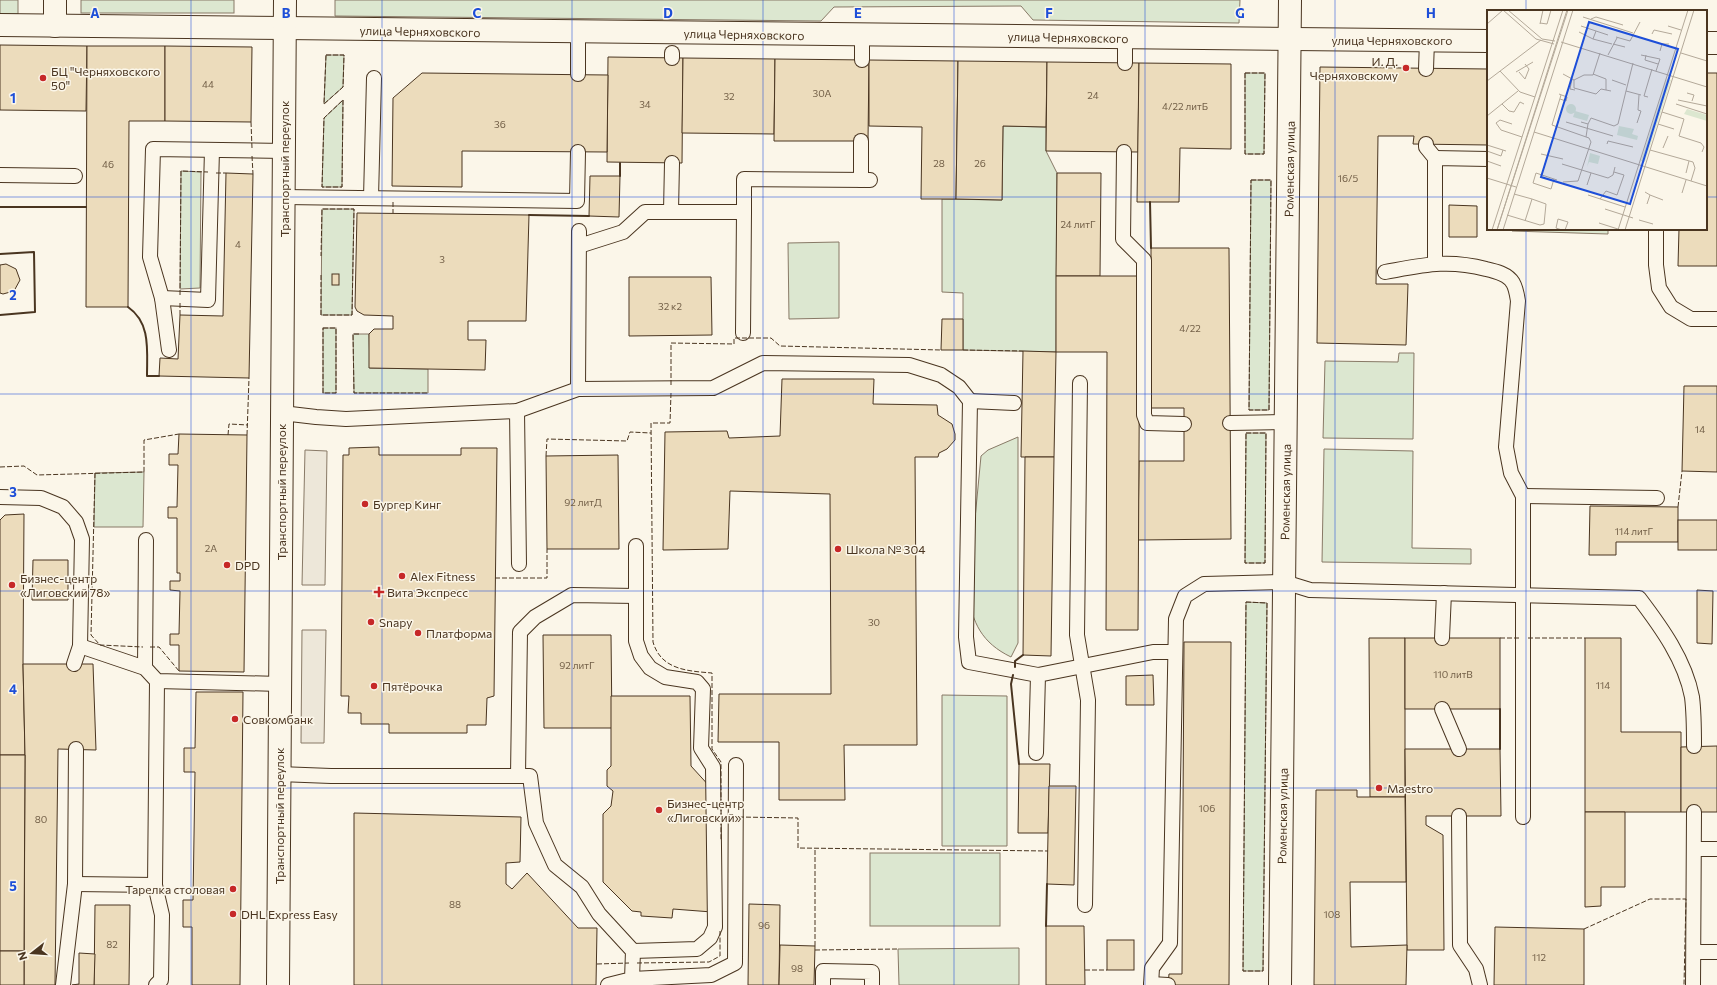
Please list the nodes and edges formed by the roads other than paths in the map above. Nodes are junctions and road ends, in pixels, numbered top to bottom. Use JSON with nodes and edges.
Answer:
{"nodes":[{"id":1,"x":55,"y":0,"type":"edge"},
{"id":2,"x":285,"y":0,"type":"edge"},
{"id":3,"x":1290,"y":0,"type":"edge"},
{"id":4,"x":0,"y":25,"type":"edge"},
{"id":5,"x":55,"y":26,"type":"junction"},
{"id":6,"x":285,"y":28,"type":"junction"},
{"id":7,"x":578,"y":33,"type":"junction"},
{"id":8,"x":862,"y":36,"type":"junction"},
{"id":9,"x":1125,"y":38,"type":"junction"},
{"id":10,"x":1290,"y":40,"type":"junction"},
{"id":11,"x":1426,"y":41,"type":"junction"},
{"id":12,"x":1487,"y":41,"type":"edge"},
{"id":13,"x":1707,"y":43,"type":"edge"},
{"id":14,"x":1717,"y":44,"type":"edge"},
{"id":15,"x":862,"y":60,"type":"dead end"},
{"id":16,"x":1125,"y":63,"type":"dead end"},
{"id":17,"x":1426,"y":69,"type":"dead end"},
{"id":18,"x":578,"y":74,"type":"dead end"},
{"id":19,"x":374,"y":78,"type":"dead end"},
{"id":20,"x":861,"y":141,"type":"dead end"},
{"id":21,"x":1426,"y":144,"type":"dead end"},
{"id":22,"x":212,"y":150,"type":"junction"},
{"id":23,"x":284,"y":151,"type":"junction"},
{"id":24,"x":578,"y":152,"type":"dead end"},
{"id":25,"x":1124,"y":152,"type":"dead end"},
{"id":26,"x":1435,"y":158,"type":"junction"},
{"id":27,"x":1487,"y":159,"type":"edge"},
{"id":28,"x":672,"y":163,"type":"dead end"},
{"id":29,"x":0,"y":175,"type":"edge"},
{"id":30,"x":75,"y":176,"type":"dead end"},
{"id":31,"x":284,"y":197,"type":"junction"},
{"id":32,"x":371,"y":198,"type":"junction"},
{"id":33,"x":671,"y":211,"type":"junction"},
{"id":34,"x":744,"y":212,"type":"junction"},
{"id":35,"x":1656,"y":230,"type":"edge"},
{"id":36,"x":579,"y":231,"type":"dead end"},
{"id":37,"x":579,"y":246,"type":"junction"},
{"id":38,"x":1436,"y":263,"type":"junction"},
{"id":39,"x":1385,"y":272,"type":"dead end"},
{"id":40,"x":162,"y":298,"type":"junction"},
{"id":41,"x":1717,"y":319,"type":"edge"},
{"id":42,"x":743,"y":333,"type":"dead end"},
{"id":43,"x":169,"y":350,"type":"dead end"},
{"id":44,"x":1080,"y":383,"type":"dead end"},
{"id":45,"x":578,"y":389,"type":"junction"},
{"id":46,"x":970,"y":402,"type":"junction"},
{"id":47,"x":1014,"y":403,"type":"dead end"},
{"id":48,"x":518,"y":411,"type":"junction"},
{"id":49,"x":282,"y":413,"type":"junction"},
{"id":50,"x":1286,"y":422,"type":"junction"},
{"id":51,"x":1230,"y":423,"type":"dead end"},
{"id":52,"x":1184,"y":424,"type":"dead end"},
{"id":53,"x":1523,"y":496,"type":"junction"},
{"id":54,"x":0,"y":498,"type":"edge"},
{"id":55,"x":1657,"y":498,"type":"dead end"},
{"id":56,"x":146,"y":540,"type":"dead end"},
{"id":57,"x":636,"y":546,"type":"dead end"},
{"id":58,"x":519,"y":564,"type":"dead end"},
{"id":59,"x":1284,"y":582,"type":"junction"},
{"id":60,"x":1444,"y":593,"type":"junction"},
{"id":61,"x":1524,"y":595,"type":"junction"},
{"id":62,"x":636,"y":596,"type":"junction"},
{"id":63,"x":1442,"y":638,"type":"dead end"},
{"id":64,"x":80,"y":646,"type":"junction"},
{"id":65,"x":1174,"y":652,"type":"junction"},
{"id":66,"x":74,"y":664,"type":"dead end"},
{"id":67,"x":1082,"y":666,"type":"junction"},
{"id":68,"x":145,"y":668,"type":"junction"},
{"id":69,"x":1038,"y":675,"type":"junction"},
{"id":70,"x":157,"y":681,"type":"junction"},
{"id":71,"x":280,"y":684,"type":"junction"},
{"id":72,"x":1442,"y":709,"type":"dead end"},
{"id":73,"x":1694,"y":746,"type":"dead end"},
{"id":74,"x":76,"y":749,"type":"dead end"},
{"id":75,"x":1459,"y":749,"type":"dead end"},
{"id":76,"x":1036,"y":753,"type":"dead end"},
{"id":77,"x":736,"y":764,"type":"dead end"},
{"id":78,"x":279,"y":774,"type":"junction"},
{"id":79,"x":518,"y":776,"type":"junction"},
{"id":80,"x":1694,"y":812,"type":"dead end"},
{"id":81,"x":1459,"y":816,"type":"dead end"},
{"id":82,"x":1523,"y":817,"type":"dead end"},
{"id":83,"x":1694,"y":849,"type":"junction"},
{"id":84,"x":1717,"y":849,"type":"edge"},
{"id":85,"x":75,"y":884,"type":"junction"},
{"id":86,"x":154,"y":884,"type":"junction"},
{"id":87,"x":1085,"y":905,"type":"dead end"},
{"id":88,"x":633,"y":951,"type":"junction"},
{"id":89,"x":1694,"y":952,"type":"junction"},
{"id":90,"x":1717,"y":952,"type":"edge"},
{"id":91,"x":632,"y":979,"type":"junction"},
{"id":92,"x":162,"y":983,"type":"edge"},
{"id":93,"x":63,"y":985,"type":"edge"},
{"id":94,"x":278,"y":985,"type":"edge"},
{"id":95,"x":608,"y":985,"type":"edge"},
{"id":96,"x":823,"y":985,"type":"edge"},
{"id":97,"x":872,"y":985,"type":"edge"},
{"id":98,"x":1152,"y":985,"type":"edge"},
{"id":99,"x":1168,"y":985,"type":"edge"},
{"id":100,"x":1280,"y":985,"type":"edge"},
{"id":101,"x":1480,"y":985,"type":"edge"},
{"id":102,"x":1693,"y":985,"type":"edge"}],
"edges":[{"from":1,"to":5,"type":"street"},
{"from":2,"to":6,"type":"street","name":"Транспортный переулок"},
{"from":3,"to":10,"type":"street","name":"Роменская улица"},
{"from":4,"to":5,"type":"street","name":"улица Черняховского"},
{"from":5,"to":6,"type":"street","name":"улица Черняховского"},
{"from":6,"to":7,"type":"street","name":"улица Черняховского"},
{"from":6,"to":23,"type":"street","name":"Транспортный переулок"},
{"from":7,"to":8,"type":"street","name":"улица Черняховского"},
{"from":7,"to":18,"type":"lane"},
{"from":8,"to":9,"type":"street","name":"улица Черняховского"},
{"from":8,"to":15,"type":"lane"},
{"from":9,"to":10,"type":"street","name":"улица Черняховского"},
{"from":9,"to":16,"type":"lane"},
{"from":10,"to":11,"type":"street","name":"улица Черняховского"},
{"from":10,"to":50,"type":"street","name":"Роменская улица"},
{"from":11,"to":12,"type":"street","name":"улица Черняховского"},
{"from":11,"to":17,"type":"lane"},
{"from":13,"to":14,"type":"street"},
{"from":19,"to":32,"type":"lane"},
{"from":20,"to":34,"type":"lane"},
{"from":21,"to":26,"type":"lane"},
{"from":22,"to":23,"type":"lane"},
{"from":22,"to":40,"type":"lane"},
{"from":22,"to":40,"type":"lane"},
{"from":23,"to":31,"type":"street","name":"Транспортный переулок"},
{"from":24,"to":32,"type":"lane"},
{"from":25,"to":52,"type":"lane"},
{"from":26,"to":27,"type":"lane"},
{"from":26,"to":38,"type":"lane"},
{"from":28,"to":33,"type":"lane"},
{"from":29,"to":30,"type":"lane"},
{"from":31,"to":32,"type":"lane"},
{"from":31,"to":49,"type":"street","name":"Транспортный переулок"},
{"from":33,"to":34,"type":"lane"},
{"from":33,"to":37,"type":"lane"},
{"from":34,"to":42,"type":"lane"},
{"from":35,"to":41,"type":"lane"},
{"from":36,"to":37,"type":"lane"},
{"from":37,"to":45,"type":"lane"},
{"from":38,"to":39,"type":"lane"},
{"from":38,"to":53,"type":"lane"},
{"from":40,"to":43,"type":"lane"},
{"from":44,"to":67,"type":"lane"},
{"from":45,"to":46,"type":"lane"},
{"from":45,"to":48,"type":"lane"},
{"from":46,"to":47,"type":"lane"},
{"from":46,"to":69,"type":"lane"},
{"from":48,"to":49,"type":"lane"},
{"from":48,"to":58,"type":"lane"},
{"from":49,"to":71,"type":"street","name":"Транспортный переулок"},
{"from":50,"to":51,"type":"lane"},
{"from":50,"to":59,"type":"street","name":"Роменская улица"},
{"from":53,"to":55,"type":"lane"},
{"from":53,"to":61,"type":"lane"},
{"from":54,"to":64,"type":"lane"},
{"from":56,"to":68,"type":"lane"},
{"from":57,"to":62,"type":"lane"},
{"from":59,"to":60,"type":"lane"},
{"from":59,"to":65,"type":"lane"},
{"from":59,"to":100,"type":"street","name":"Роменская улица"},
{"from":60,"to":61,"type":"lane"},
{"from":60,"to":63,"type":"lane"},
{"from":61,"to":73,"type":"lane"},
{"from":61,"to":82,"type":"lane"},
{"from":62,"to":79,"type":"lane"},
{"from":62,"to":88,"type":"lane"},
{"from":64,"to":66,"type":"lane"},
{"from":64,"to":68,"type":"lane"},
{"from":65,"to":67,"type":"lane"},
{"from":65,"to":98,"type":"lane"},
{"from":67,"to":69,"type":"lane"},
{"from":67,"to":87,"type":"lane"},
{"from":68,"to":70,"type":"lane"},
{"from":69,"to":76,"type":"lane"},
{"from":70,"to":71,"type":"lane"},
{"from":70,"to":86,"type":"lane"},
{"from":71,"to":78,"type":"street","name":"Транспортный переулок"},
{"from":72,"to":75,"type":"lane"},
{"from":74,"to":85,"type":"lane"},
{"from":77,"to":91,"type":"lane"},
{"from":78,"to":79,"type":"lane"},
{"from":78,"to":94,"type":"street","name":"Транспортный переулок"},
{"from":79,"to":88,"type":"lane"},
{"from":80,"to":83,"type":"lane"},
{"from":81,"to":101,"type":"lane"},
{"from":83,"to":84,"type":"lane"},
{"from":83,"to":89,"type":"lane"},
{"from":85,"to":86,"type":"lane"},
{"from":85,"to":93,"type":"lane"},
{"from":86,"to":92,"type":"lane"},
{"from":88,"to":91,"type":"lane"},
{"from":89,"to":90,"type":"lane"},
{"from":89,"to":102,"type":"lane"},
{"from":91,"to":95,"type":"lane"},
{"from":96,"to":97,"type":"lane"},
{"from":98,"to":99,"type":"lane"}]}
